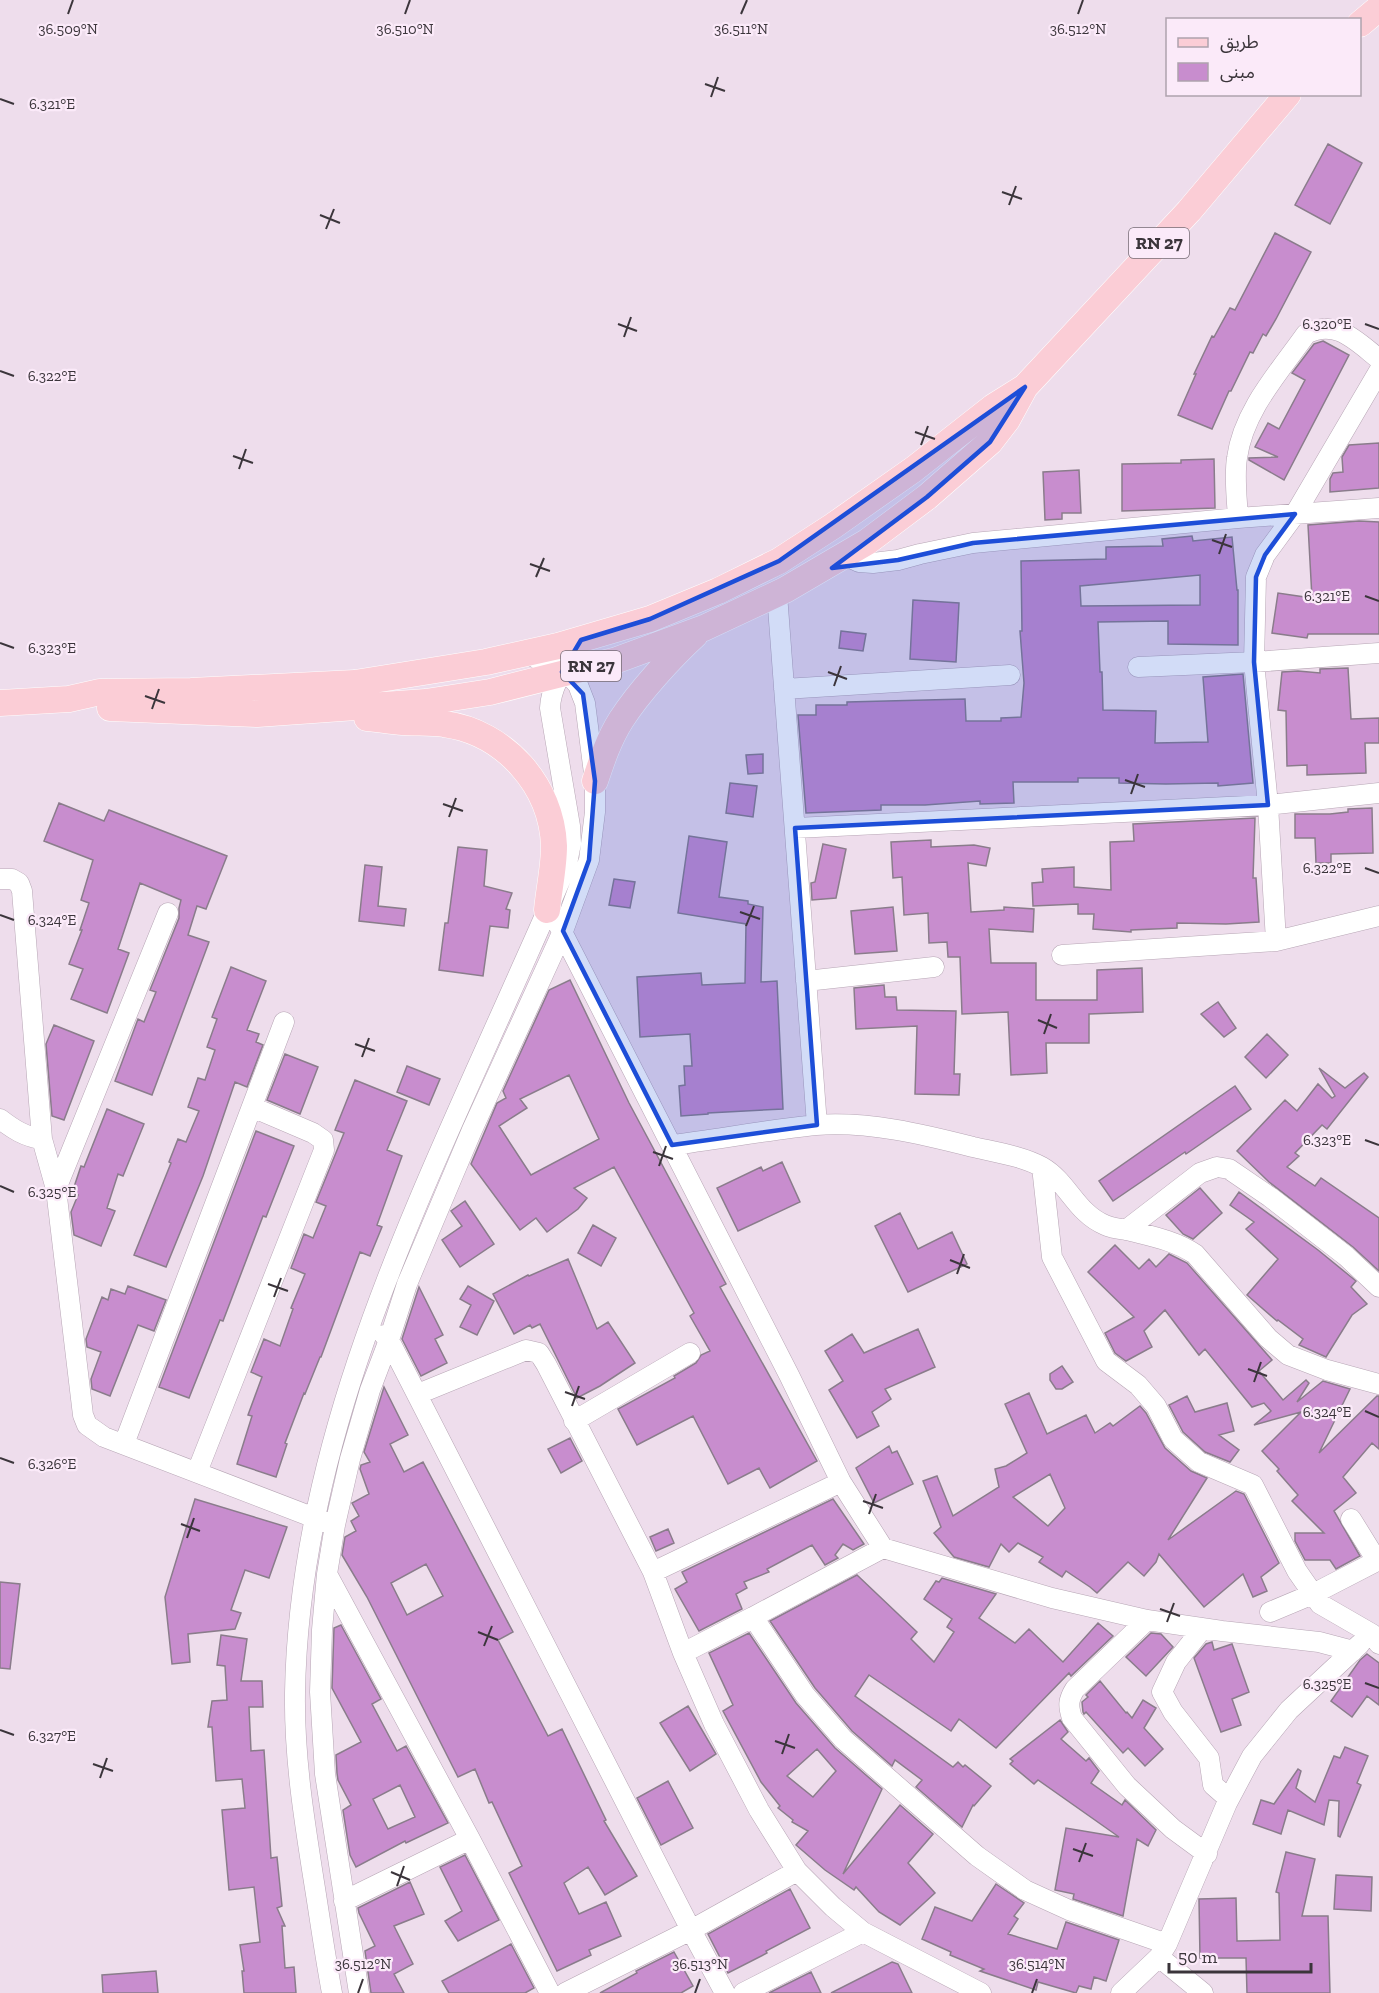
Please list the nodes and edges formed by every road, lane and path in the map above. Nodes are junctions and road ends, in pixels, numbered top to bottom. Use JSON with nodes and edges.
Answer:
{"nodes":[{"id":1,"x":1379,"y":8,"type":"edge"},
{"id":2,"x":1361,"y":22,"type":"edge"},
{"id":3,"x":1286,"y":96,"type":"edge"},
{"id":4,"x":1379,"y":359,"type":"edge"},
{"id":5,"x":1379,"y":371,"type":"edge"},
{"id":6,"x":1025,"y":387,"type":"junction"},
{"id":7,"x":1379,"y":508,"type":"edge"},
{"id":8,"x":1295,"y":514,"type":"junction"},
{"id":9,"x":1238,"y":518,"type":"junction"},
{"id":10,"x":844,"y":555,"type":"junction"},
{"id":11,"x":777,"y":594,"type":"junction"},
{"id":12,"x":704,"y":628,"type":"junction"},
{"id":13,"x":581,"y":640,"type":"junction"},
{"id":14,"x":528,"y":653,"type":"junction"},
{"id":15,"x":1379,"y":653,"type":"edge"},
{"id":16,"x":1254,"y":662,"type":"junction"},
{"id":17,"x":1138,"y":668,"type":"dead end"},
{"id":18,"x":562,"y":672,"type":"junction"},
{"id":19,"x":1010,"y":675,"type":"dead end"},
{"id":20,"x":784,"y":689,"type":"junction"},
{"id":21,"x":69,"y":699,"type":"junction"},
{"id":22,"x":0,"y":703,"type":"edge"},
{"id":23,"x":316,"y":711,"type":"junction"},
{"id":24,"x":595,"y":781,"type":"junction"},
{"id":25,"x":1379,"y":793,"type":"edge"},
{"id":26,"x":1268,"y":805,"type":"junction"},
{"id":27,"x":795,"y":828,"type":"junction"},
{"id":28,"x":0,"y":879,"type":"edge"},
{"id":29,"x":547,"y":910,"type":"junction"},
{"id":30,"x":168,"y":912,"type":"dead end"},
{"id":31,"x":1379,"y":916,"type":"edge"},
{"id":32,"x":562,"y":931,"type":"junction"},
{"id":33,"x":1276,"y":941,"type":"junction"},
{"id":34,"x":1062,"y":955,"type":"dead end"},
{"id":35,"x":934,"y":967,"type":"dead end"},
{"id":36,"x":806,"y":981,"type":"junction"},
{"id":37,"x":284,"y":1022,"type":"dead end"},
{"id":38,"x":252,"y":1107,"type":"junction"},
{"id":39,"x":0,"y":1119,"type":"edge"},
{"id":40,"x":817,"y":1125,"type":"junction"},
{"id":41,"x":42,"y":1139,"type":"junction"},
{"id":42,"x":672,"y":1145,"type":"junction"},
{"id":43,"x":1042,"y":1167,"type":"junction"},
{"id":44,"x":56,"y":1189,"type":"junction"},
{"id":45,"x":1126,"y":1230,"type":"junction"},
{"id":46,"x":1379,"y":1287,"type":"edge"},
{"id":47,"x":372,"y":1322,"type":"junction"},
{"id":48,"x":389,"y":1340,"type":"junction"},
{"id":49,"x":690,"y":1353,"type":"dead end"},
{"id":50,"x":1379,"y":1384,"type":"edge"},
{"id":51,"x":418,"y":1394,"type":"junction"},
{"id":52,"x":574,"y":1421,"type":"junction"},
{"id":53,"x":124,"y":1444,"type":"junction"},
{"id":54,"x":197,"y":1472,"type":"junction"},
{"id":55,"x":841,"y":1482,"type":"junction"},
{"id":56,"x":315,"y":1518,"type":"junction"},
{"id":57,"x":1351,"y":1519,"type":"dead end"},
{"id":58,"x":335,"y":1526,"type":"junction"},
{"id":59,"x":883,"y":1548,"type":"junction"},
{"id":60,"x":653,"y":1572,"type":"junction"},
{"id":61,"x":327,"y":1574,"type":"junction"},
{"id":62,"x":1313,"y":1594,"type":"junction"},
{"id":63,"x":1270,"y":1612,"type":"dead end"},
{"id":64,"x":753,"y":1617,"type":"junction"},
{"id":65,"x":1147,"y":1620,"type":"junction"},
{"id":66,"x":1203,"y":1628,"type":"junction"},
{"id":67,"x":1376,"y":1636,"type":"edge"},
{"id":68,"x":1353,"y":1651,"type":"junction"},
{"id":69,"x":683,"y":1653,"type":"junction"},
{"id":70,"x":1229,"y":1799,"type":"junction"},
{"id":71,"x":470,"y":1839,"type":"junction"},
{"id":72,"x":1207,"y":1854,"type":"junction"},
{"id":73,"x":797,"y":1871,"type":"junction"},
{"id":74,"x":344,"y":1901,"type":"junction"},
{"id":75,"x":691,"y":1930,"type":"junction"},
{"id":76,"x":863,"y":1932,"type":"junction"},
{"id":77,"x":1163,"y":1950,"type":"junction"},
{"id":78,"x":332,"y":1993,"type":"edge"},
{"id":79,"x":359,"y":1993,"type":"edge"},
{"id":80,"x":550,"y":1993,"type":"edge"},
{"id":81,"x":565,"y":1993,"type":"edge"},
{"id":82,"x":725,"y":1993,"type":"edge"},
{"id":83,"x":743,"y":1993,"type":"edge"},
{"id":84,"x":981,"y":1993,"type":"edge"},
{"id":85,"x":1121,"y":1993,"type":"edge"},
{"id":86,"x":1203,"y":1993,"type":"edge"}],
"edges":[{"from":1,"to":2,"type":"main road"},
{"from":3,"to":6,"type":"main road","number":"RN 27"},
{"from":4,"to":9,"type":"street"},
{"from":5,"to":8,"type":"street"},
{"from":6,"to":10,"type":"main road","number":"RN 27"},
{"from":6,"to":13,"type":"main road","number":"RN 27"},
{"from":7,"to":8,"type":"street"},
{"from":8,"to":9,"type":"street"},
{"from":8,"to":16,"type":"street"},
{"from":9,"to":10,"type":"street"},
{"from":10,"to":11,"type":"main road","number":"RN 27"},
{"from":11,"to":12,"type":"main road","number":"RN 27"},
{"from":11,"to":20,"type":"street"},
{"from":12,"to":18,"type":"main road","number":"RN 27"},
{"from":12,"to":24,"type":"main road"},
{"from":13,"to":14,"type":"main road","number":"RN 27"},
{"from":13,"to":18,"type":"street"},
{"from":14,"to":18,"type":"street"},
{"from":14,"to":21,"type":"main road","number":"RN 27"},
{"from":15,"to":16,"type":"street"},
{"from":16,"to":17,"type":"street"},
{"from":16,"to":26,"type":"street"},
{"from":18,"to":23,"type":"main road","number":"RN 27"},
{"from":18,"to":24,"type":"street"},
{"from":18,"to":29,"type":"street"},
{"from":19,"to":20,"type":"street"},
{"from":20,"to":27,"type":"street"},
{"from":21,"to":22,"type":"main road","number":"RN 27"},
{"from":21,"to":23,"type":"main road","number":"RN 27"},
{"from":23,"to":29,"type":"main road"},
{"from":24,"to":32,"type":"street"},
{"from":25,"to":26,"type":"street"},
{"from":26,"to":27,"type":"street"},
{"from":26,"to":33,"type":"street"},
{"from":27,"to":36,"type":"street"},
{"from":28,"to":41,"type":"street"},
{"from":29,"to":32,"type":"street"},
{"from":29,"to":47,"type":"street"},
{"from":30,"to":44,"type":"street"},
{"from":31,"to":33,"type":"street"},
{"from":32,"to":42,"type":"street"},
{"from":32,"to":48,"type":"street"},
{"from":33,"to":34,"type":"street"},
{"from":35,"to":36,"type":"street"},
{"from":36,"to":40,"type":"street"},
{"from":37,"to":38,"type":"street"},
{"from":38,"to":53,"type":"street"},
{"from":38,"to":54,"type":"street"},
{"from":39,"to":41,"type":"street"},
{"from":40,"to":42,"type":"street"},
{"from":40,"to":43,"type":"street"},
{"from":41,"to":44,"type":"street"},
{"from":42,"to":55,"type":"street"},
{"from":43,"to":45,"type":"street"},
{"from":43,"to":62,"type":"street"},
{"from":44,"to":53,"type":"street"},
{"from":45,"to":46,"type":"street"},
{"from":45,"to":50,"type":"street"},
{"from":47,"to":48,"type":"street"},
{"from":47,"to":56,"type":"street"},
{"from":48,"to":51,"type":"street"},
{"from":48,"to":58,"type":"street"},
{"from":49,"to":52,"type":"street"},
{"from":51,"to":52,"type":"street"},
{"from":51,"to":75,"type":"street"},
{"from":52,"to":60,"type":"street"},
{"from":53,"to":54,"type":"street"},
{"from":54,"to":56,"type":"street"},
{"from":55,"to":59,"type":"street"},
{"from":55,"to":60,"type":"street"},
{"from":56,"to":58,"type":"street"},
{"from":56,"to":78,"type":"street"},
{"from":57,"to":62,"type":"street"},
{"from":58,"to":61,"type":"street"},
{"from":59,"to":64,"type":"street"},
{"from":59,"to":65,"type":"street"},
{"from":60,"to":69,"type":"street"},
{"from":61,"to":71,"type":"street"},
{"from":61,"to":74,"type":"street"},
{"from":62,"to":63,"type":"street"},
{"from":62,"to":67,"type":"street"},
{"from":64,"to":69,"type":"street"},
{"from":64,"to":77,"type":"street"},
{"from":65,"to":66,"type":"street"},
{"from":65,"to":72,"type":"street"},
{"from":66,"to":68,"type":"street"},
{"from":66,"to":70,"type":"street"},
{"from":67,"to":68,"type":"street"},
{"from":68,"to":70,"type":"street"},
{"from":69,"to":73,"type":"street"},
{"from":70,"to":72,"type":"street"},
{"from":71,"to":74,"type":"street"},
{"from":71,"to":80,"type":"street"},
{"from":72,"to":77,"type":"street"},
{"from":73,"to":75,"type":"street"},
{"from":73,"to":76,"type":"street"},
{"from":74,"to":79,"type":"street"},
{"from":75,"to":81,"type":"street"},
{"from":75,"to":82,"type":"street"},
{"from":76,"to":83,"type":"street"},
{"from":76,"to":84,"type":"street"},
{"from":77,"to":85,"type":"street"},
{"from":77,"to":86,"type":"street"}]}
